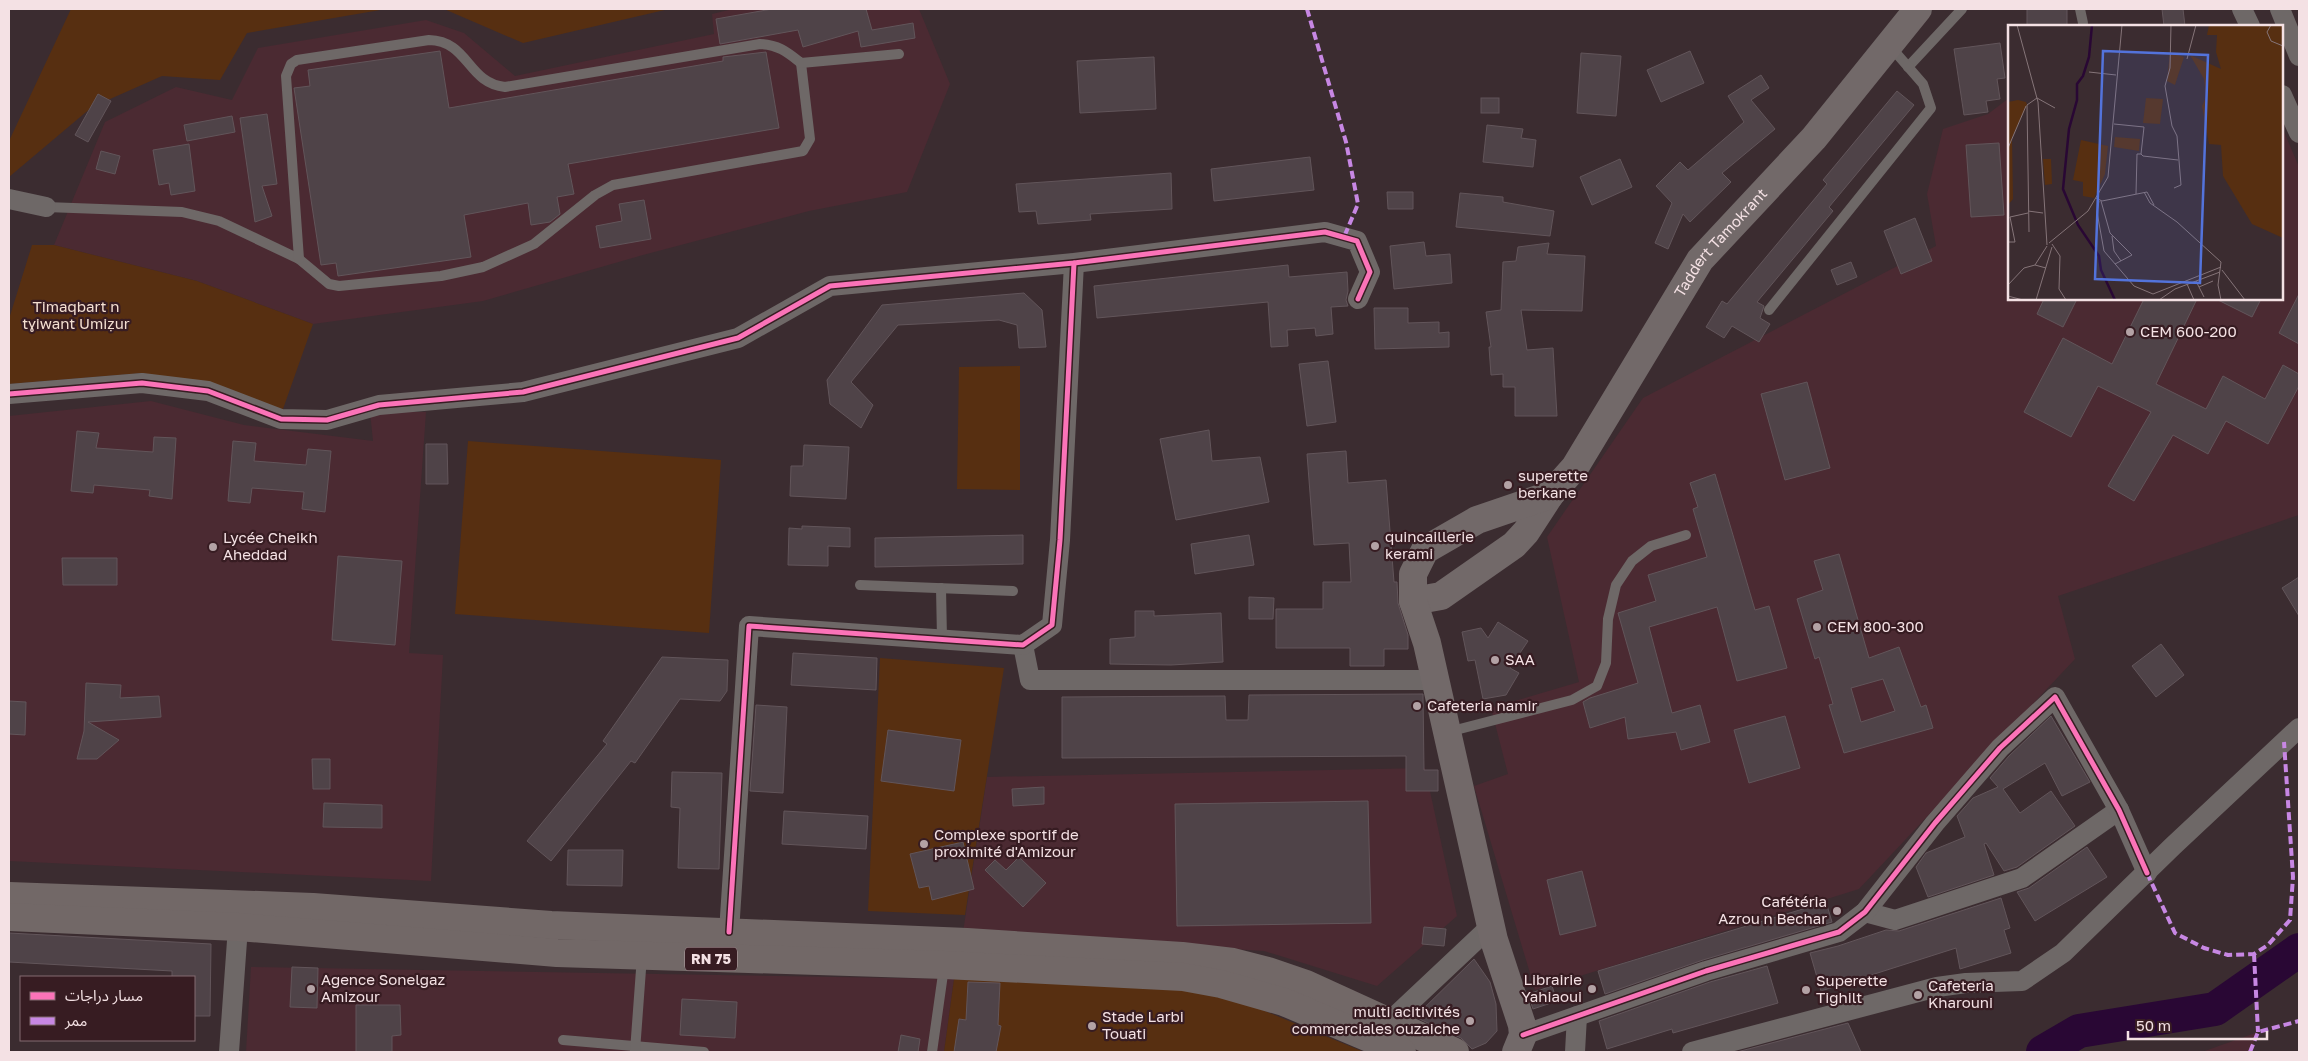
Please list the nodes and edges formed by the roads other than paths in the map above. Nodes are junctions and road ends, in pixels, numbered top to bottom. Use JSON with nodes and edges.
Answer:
{"nodes":[{"id":1,"x":1918,"y":9,"type":"edge"},
{"id":2,"x":1962,"y":9,"type":"edge"},
{"id":3,"x":2080,"y":9,"type":"edge"},
{"id":4,"x":2242,"y":9,"type":"edge"},
{"id":5,"x":2280,"y":9,"type":"edge"},
{"id":6,"x":2083,"y":23,"type":"dead end"},
{"id":7,"x":2250,"y":25,"type":"edge"},
{"id":8,"x":1889,"y":45,"type":"junction"},
{"id":9,"x":2293,"y":45,"type":"edge"},
{"id":10,"x":899,"y":54,"type":"dead end"},
{"id":11,"x":802,"y":63,"type":"junction"},
{"id":12,"x":1908,"y":67,"type":"junction"},
{"id":13,"x":2283,"y":97,"type":"edge"},
{"id":14,"x":2299,"y":133,"type":"edge"},
{"id":15,"x":9,"y":199,"type":"edge"},
{"id":16,"x":46,"y":207,"type":"joint"},
{"id":17,"x":299,"y":259,"type":"junction"},
{"id":18,"x":1074,"y":263,"type":"junction"},
{"id":19,"x":1358,"y":299,"type":"dead end"},
{"id":20,"x":1769,"y":310,"type":"dead end"},
{"id":21,"x":9,"y":394,"type":"edge"},
{"id":22,"x":1550,"y":495,"type":"junction"},
{"id":23,"x":1686,"y":535,"type":"dead end"},
{"id":24,"x":860,"y":585,"type":"dead end"},
{"id":25,"x":941,"y":588,"type":"junction"},
{"id":26,"x":1013,"y":591,"type":"dead end"},
{"id":27,"x":1414,"y":601,"type":"junction"},
{"id":28,"x":942,"y":639,"type":"junction"},
{"id":29,"x":1023,"y":645,"type":"junction"},
{"id":30,"x":1435,"y":680,"type":"junction"},
{"id":31,"x":2299,"y":728,"type":"edge"},
{"id":32,"x":1447,"y":732,"type":"junction"},
{"id":33,"x":2119,"y":810,"type":"junction"},
{"id":34,"x":2147,"y":872,"type":"junction"},
{"id":35,"x":9,"y":896,"type":"edge"},
{"id":36,"x":1865,"y":912,"type":"junction"},
{"id":37,"x":9,"y":918,"type":"edge"},
{"id":38,"x":1491,"y":926,"type":"junction"},
{"id":39,"x":238,"y":927,"type":"junction"},
{"id":40,"x":427,"y":928,"type":"junction"},
{"id":41,"x":730,"y":932,"type":"junction"},
{"id":42,"x":642,"y":956,"type":"junction"},
{"id":43,"x":960,"y":958,"type":"junction"},
{"id":44,"x":1577,"y":1016,"type":"junction"},
{"id":45,"x":1389,"y":1022,"type":"junction"},
{"id":46,"x":563,"y":1040,"type":"dead end"},
{"id":47,"x":1519,"y":1043,"type":"edge"},
{"id":48,"x":635,"y":1049,"type":"edge"},
{"id":49,"x":229,"y":1052,"type":"edge"},
{"id":50,"x":704,"y":1052,"type":"edge"},
{"id":51,"x":932,"y":1052,"type":"edge"},
{"id":52,"x":1402,"y":1052,"type":"edge"},
{"id":53,"x":1455,"y":1052,"type":"edge"},
{"id":54,"x":1575,"y":1052,"type":"edge"},
{"id":55,"x":1692,"y":1052,"type":"edge"}],
"edges":[{"from":1,"to":8,"type":"main road","name":"Taddert Tamokrant"},
{"from":2,"to":12,"type":"lane"},
{"from":3,"to":6,"type":"lane"},
{"from":4,"to":7,"type":"street"},
{"from":5,"to":9,"type":"street"},
{"from":8,"to":12,"type":"lane"},
{"from":8,"to":22,"type":"main road","name":"Taddert Tamokrant"},
{"from":10,"to":11,"type":"lane"},
{"from":11,"to":17,"type":"lane"},
{"from":11,"to":17,"type":"lane"},
{"from":12,"to":20,"type":"lane"},
{"from":13,"to":14,"type":"street"},
{"from":15,"to":16,"type":"street"},
{"from":16,"to":17,"type":"lane"},
{"from":18,"to":19,"type":"street"},
{"from":18,"to":21,"type":"street"},
{"from":18,"to":29,"type":"street"},
{"from":22,"to":27,"type":"main road","name":"Taddert Tamokrant"},
{"from":22,"to":27,"type":"main road"},
{"from":23,"to":32,"type":"lane"},
{"from":24,"to":25,"type":"lane"},
{"from":25,"to":26,"type":"lane"},
{"from":25,"to":28,"type":"lane"},
{"from":27,"to":30,"type":"main road"},
{"from":28,"to":29,"type":"street"},
{"from":28,"to":41,"type":"street"},
{"from":29,"to":30,"type":"street"},
{"from":30,"to":32,"type":"main road"},
{"from":31,"to":34,"type":"street"},
{"from":32,"to":38,"type":"main road"},
{"from":33,"to":34,"type":"street"},
{"from":33,"to":36,"type":"street"},
{"from":33,"to":36,"type":"street"},
{"from":34,"to":55,"type":"street"},
{"from":35,"to":40,"type":"main road","number":"RN 75"},
{"from":36,"to":44,"type":"street"},
{"from":37,"to":39,"type":"main road","number":"RN 75"},
{"from":38,"to":45,"type":"street"},
{"from":38,"to":47,"type":"main road"},
{"from":39,"to":40,"type":"main road","number":"RN 75"},
{"from":39,"to":49,"type":"street"},
{"from":40,"to":41,"type":"main road","number":"RN 75"},
{"from":40,"to":42,"type":"main road","number":"RN 75"},
{"from":41,"to":43,"type":"main road","number":"RN 75"},
{"from":42,"to":43,"type":"main road","number":"RN 75"},
{"from":42,"to":48,"type":"lane"},
{"from":43,"to":45,"type":"main road","number":"RN 75"},
{"from":43,"to":51,"type":"lane"},
{"from":43,"to":52,"type":"main road","number":"RN 75"},
{"from":44,"to":47,"type":"street"},
{"from":44,"to":54,"type":"street"},
{"from":45,"to":53,"type":"main road","number":"RN 75"},
{"from":46,"to":48,"type":"lane"},
{"from":48,"to":50,"type":"lane"}]}
